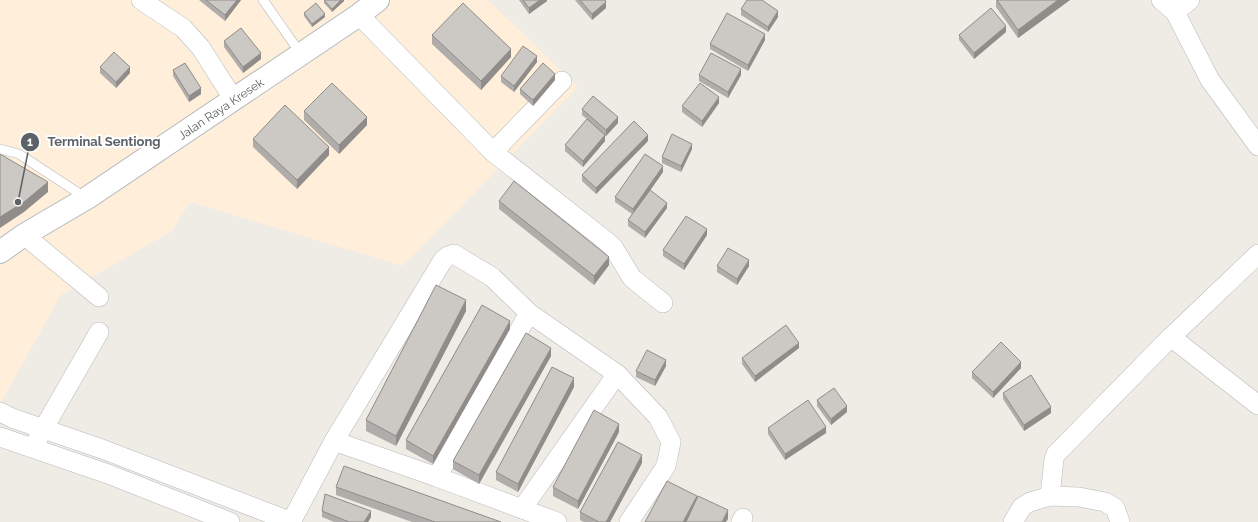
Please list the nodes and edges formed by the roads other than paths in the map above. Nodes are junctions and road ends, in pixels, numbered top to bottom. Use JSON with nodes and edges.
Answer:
{"nodes":[{"id":1,"x":141,"y":0,"type":"edge"},
{"id":2,"x":263,"y":0,"type":"edge"},
{"id":3,"x":378,"y":0,"type":"edge"},
{"id":4,"x":1190,"y":0,"type":"edge"},
{"id":5,"x":1168,"y":6,"type":"edge"},
{"id":6,"x":359,"y":14,"type":"junction"},
{"id":7,"x":301,"y":54,"type":"junction"},
{"id":8,"x":562,"y":81,"type":"dead end"},
{"id":9,"x":234,"y":100,"type":"junction"},
{"id":10,"x":1258,"y":146,"type":"edge"},
{"id":11,"x":0,"y":149,"type":"edge"},
{"id":12,"x":493,"y":152,"type":"junction"},
{"id":13,"x":87,"y":198,"type":"junction"},
{"id":14,"x":24,"y":235,"type":"junction"},
{"id":15,"x":0,"y":252,"type":"edge"},
{"id":16,"x":1258,"y":254,"type":"edge"},
{"id":17,"x":99,"y":297,"type":"dead end"},
{"id":18,"x":663,"y":303,"type":"dead end"},
{"id":19,"x":529,"y":313,"type":"junction"},
{"id":20,"x":99,"y":332,"type":"dead end"},
{"id":21,"x":1171,"y":337,"type":"junction"},
{"id":22,"x":617,"y":374,"type":"junction"},
{"id":23,"x":1258,"y":405,"type":"edge"},
{"id":24,"x":0,"y":412,"type":"edge"},
{"id":25,"x":43,"y":428,"type":"junction"},
{"id":26,"x":0,"y":437,"type":"edge"},
{"id":27,"x":334,"y":441,"type":"junction"},
{"id":28,"x":33,"y":448,"type":"junction"},
{"id":29,"x":437,"y":477,"type":"junction"},
{"id":30,"x":1050,"y":496,"type":"junction"},
{"id":31,"x":522,"y":509,"type":"junction"},
{"id":32,"x":230,"y":522,"type":"edge"},
{"id":33,"x":292,"y":522,"type":"edge"},
{"id":34,"x":557,"y":522,"type":"edge"},
{"id":35,"x":628,"y":522,"type":"edge"},
{"id":36,"x":1013,"y":522,"type":"edge"},
{"id":37,"x":1120,"y":522,"type":"edge"}],
"edges":[{"from":1,"to":9,"type":"street"},
{"from":2,"to":7,"type":"lane"},
{"from":3,"to":6,"type":"main road","name":"Jalan Raya Kresek"},
{"from":4,"to":5,"type":"street"},
{"from":5,"to":10,"type":"street"},
{"from":6,"to":7,"type":"main road","name":"Jalan Raya Kresek"},
{"from":6,"to":12,"type":"street"},
{"from":7,"to":9,"type":"main road","name":"Jalan Raya Kresek"},
{"from":8,"to":12,"type":"street"},
{"from":9,"to":13,"type":"main road","name":"Jalan Raya Kresek"},
{"from":11,"to":13,"type":"lane"},
{"from":12,"to":18,"type":"street"},
{"from":13,"to":14,"type":"main road","name":"Jalan Raya Kresek"},
{"from":14,"to":15,"type":"main road","name":"Jalan Raya Kresek"},
{"from":14,"to":17,"type":"street"},
{"from":16,"to":21,"type":"street"},
{"from":19,"to":22,"type":"street"},
{"from":19,"to":27,"type":"street"},
{"from":19,"to":29,"type":"street"},
{"from":20,"to":25,"type":"street"},
{"from":21,"to":23,"type":"street"},
{"from":21,"to":30,"type":"street"},
{"from":22,"to":31,"type":"street"},
{"from":22,"to":35,"type":"street"},
{"from":24,"to":25,"type":"street"},
{"from":25,"to":28,"type":"street"},
{"from":25,"to":33,"type":"street"},
{"from":26,"to":28,"type":"street"},
{"from":27,"to":29,"type":"street"},
{"from":27,"to":33,"type":"street"},
{"from":28,"to":32,"type":"street"},
{"from":29,"to":31,"type":"street"},
{"from":30,"to":36,"type":"street"},
{"from":30,"to":37,"type":"street"},
{"from":31,"to":34,"type":"street"}]}
